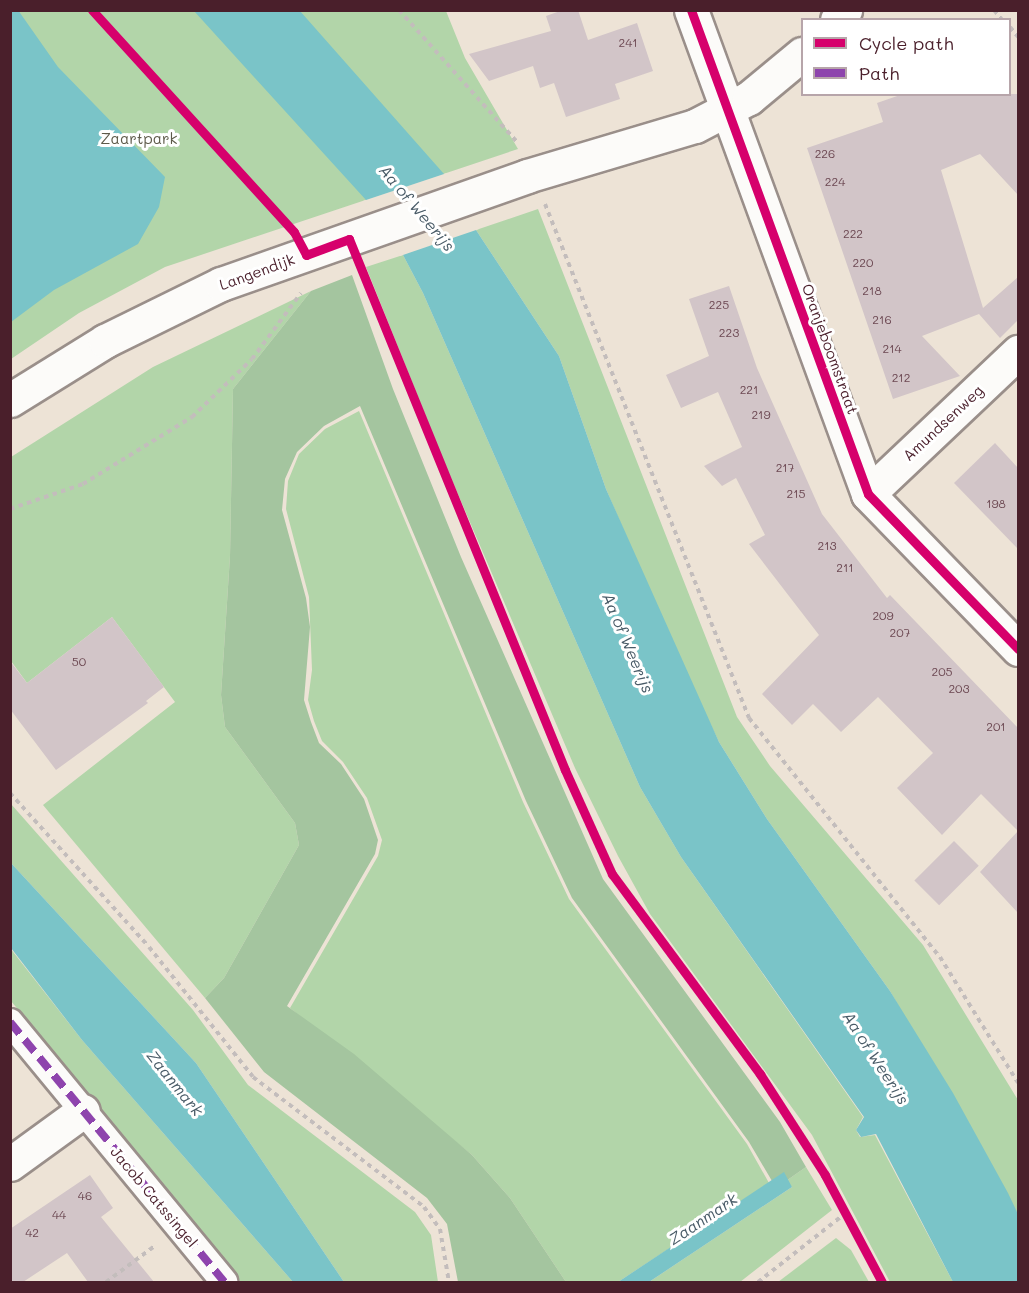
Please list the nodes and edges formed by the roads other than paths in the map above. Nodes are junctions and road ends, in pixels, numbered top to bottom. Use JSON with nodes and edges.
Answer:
{"nodes":[{"id":1,"x":691,"y":10,"type":"edge"},
{"id":2,"x":801,"y":55,"type":"edge"},
{"id":3,"x":725,"y":111,"type":"junction"},
{"id":4,"x":1018,"y":352,"type":"edge"},
{"id":5,"x":10,"y":400,"type":"edge"},
{"id":6,"x":868,"y":494,"type":"junction"},
{"id":7,"x":1018,"y":649,"type":"edge"},
{"id":8,"x":10,"y":1022,"type":"edge"},
{"id":9,"x":83,"y":1111,"type":"junction"},
{"id":10,"x":10,"y":1164,"type":"edge"},
{"id":11,"x":224,"y":1282,"type":"edge"}],
"edges":[{"from":1,"to":3,"type":"street","name":"Oranjeboomstraat"},
{"from":2,"to":3,"type":"street","name":"Langendijk"},
{"from":3,"to":5,"type":"street","name":"Langendijk"},
{"from":3,"to":6,"type":"street","name":"Oranjeboomstraat"},
{"from":4,"to":6,"type":"street","name":"Amundsenweg"},
{"from":6,"to":7,"type":"street","name":"Oranjeboomstraat"},
{"from":8,"to":9,"type":"street","name":"Jacob Catssingel"},
{"from":9,"to":10,"type":"street"},
{"from":9,"to":11,"type":"street","name":"Jacob Catssingel"}]}
